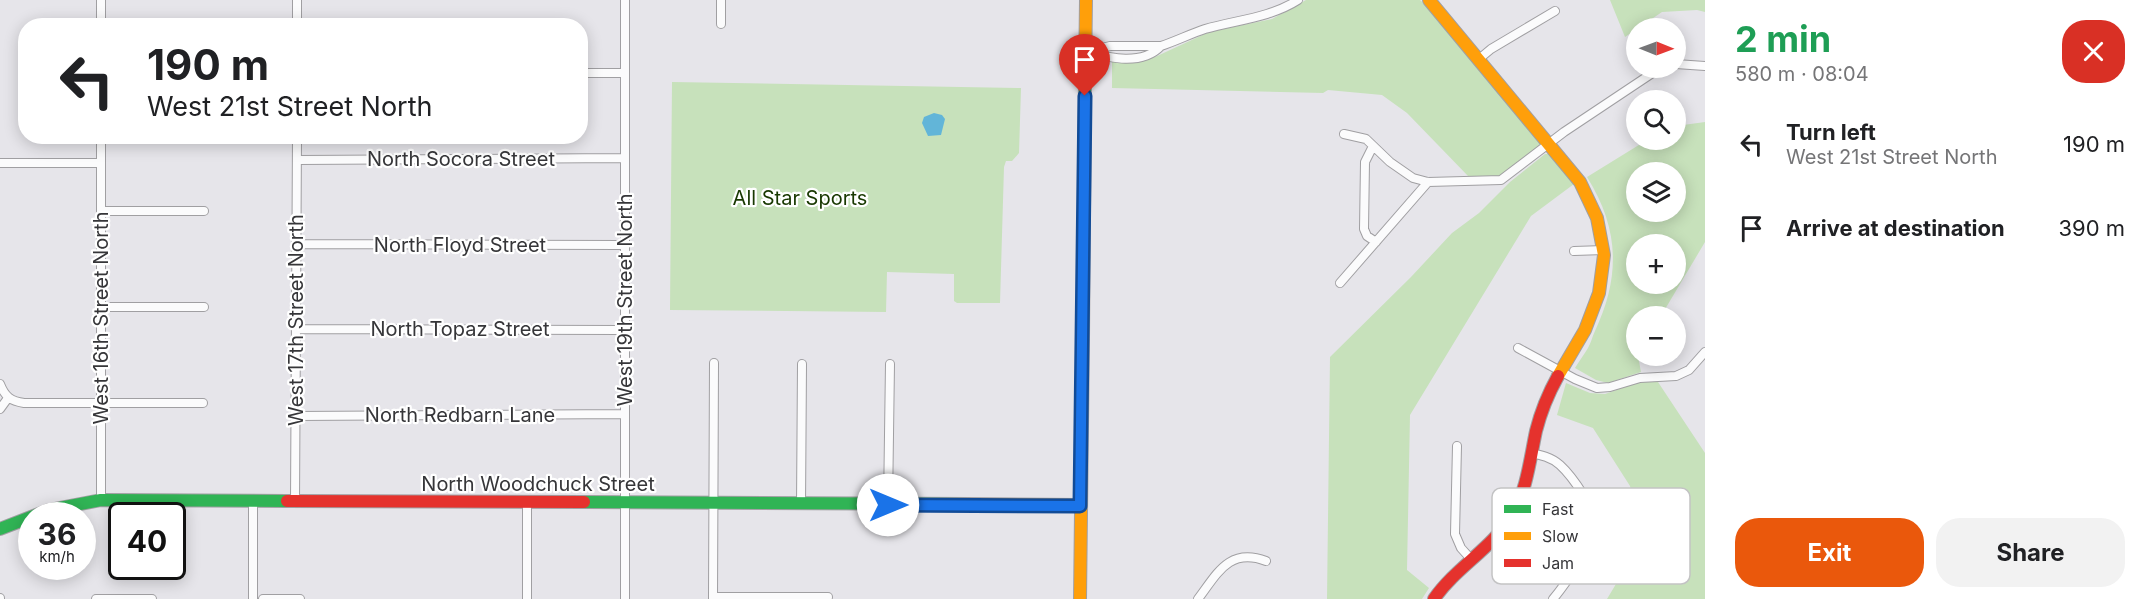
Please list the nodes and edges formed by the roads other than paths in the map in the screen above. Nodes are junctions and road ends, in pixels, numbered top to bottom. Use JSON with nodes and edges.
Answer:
{"nodes":[{"id":1,"x":101,"y":0,"type":"edge"},
{"id":2,"x":297,"y":0,"type":"edge"},
{"id":3,"x":625,"y":0,"type":"edge"},
{"id":4,"x":721,"y":0,"type":"edge"},
{"id":5,"x":1086,"y":0,"type":"edge"},
{"id":6,"x":1298,"y":0,"type":"edge"},
{"id":7,"x":1429,"y":0,"type":"edge"},
{"id":8,"x":1555,"y":11,"type":"dead end"},
{"id":9,"x":101,"y":18,"type":"edge"},
{"id":10,"x":297,"y":18,"type":"edge"},
{"id":11,"x":721,"y":24,"type":"dead end"},
{"id":12,"x":1086,"y":52,"type":"junction"},
{"id":13,"x":1479,"y":60,"type":"junction"},
{"id":14,"x":1686,"y":65,"type":"edge"},
{"id":15,"x":1705,"y":66,"type":"edge"},
{"id":16,"x":588,"y":73,"type":"edge"},
{"id":17,"x":625,"y":73,"type":"junction"},
{"id":18,"x":1645,"y":78,"type":"edge"},
{"id":19,"x":1344,"y":134,"type":"dead end"},
{"id":20,"x":101,"y":144,"type":"edge"},
{"id":21,"x":297,"y":144,"type":"edge"},
{"id":22,"x":1549,"y":144,"type":"junction"},
{"id":23,"x":1373,"y":146,"type":"junction"},
{"id":24,"x":624,"y":158,"type":"junction"},
{"id":25,"x":297,"y":160,"type":"junction"},
{"id":26,"x":0,"y":163,"type":"edge"},
{"id":27,"x":101,"y":163,"type":"junction"},
{"id":28,"x":1428,"y":182,"type":"junction"},
{"id":29,"x":204,"y":211,"type":"dead end"},
{"id":30,"x":101,"y":212,"type":"junction"},
{"id":31,"x":1376,"y":242,"type":"junction"},
{"id":32,"x":297,"y":244,"type":"junction"},
{"id":33,"x":624,"y":245,"type":"junction"},
{"id":34,"x":1604,"y":250,"type":"junction"},
{"id":35,"x":1574,"y":251,"type":"dead end"},
{"id":36,"x":1340,"y":283,"type":"dead end"},
{"id":37,"x":101,"y":307,"type":"junction"},
{"id":38,"x":204,"y":307,"type":"dead end"},
{"id":39,"x":296,"y":329,"type":"junction"},
{"id":40,"x":625,"y":330,"type":"junction"},
{"id":41,"x":1518,"y":348,"type":"dead end"},
{"id":42,"x":1703,"y":358,"type":"edge"},
{"id":43,"x":714,"y":363,"type":"dead end"},
{"id":44,"x":802,"y":364,"type":"dead end"},
{"id":45,"x":890,"y":364,"type":"dead end"},
{"id":46,"x":1562,"y":370,"type":"junction"},
{"id":47,"x":0,"y":384,"type":"edge"},
{"id":48,"x":8,"y":398,"type":"junction"},
{"id":49,"x":101,"y":403,"type":"junction"},
{"id":50,"x":203,"y":403,"type":"dead end"},
{"id":51,"x":0,"y":409,"type":"edge"},
{"id":52,"x":625,"y":414,"type":"junction"},
{"id":53,"x":296,"y":416,"type":"junction"},
{"id":54,"x":1456,"y":446,"type":"dead end"},
{"id":55,"x":1530,"y":453,"type":"junction"},
{"id":56,"x":1523,"y":488,"type":"edge"},
{"id":57,"x":1577,"y":488,"type":"edge"},
{"id":58,"x":101,"y":500,"type":"junction"},
{"id":59,"x":254,"y":502,"type":"junction"},
{"id":60,"x":295,"y":502,"type":"junction"},
{"id":61,"x":527,"y":503,"type":"junction"},
{"id":62,"x":625,"y":504,"type":"junction"},
{"id":63,"x":714,"y":504,"type":"junction"},
{"id":64,"x":801,"y":505,"type":"junction"},
{"id":65,"x":888,"y":505,"type":"junction"},
{"id":66,"x":1080,"y":506,"type":"junction"},
{"id":67,"x":0,"y":528,"type":"edge"},
{"id":68,"x":1492,"y":538,"type":"edge"},
{"id":69,"x":1470,"y":558,"type":"junction"},
{"id":70,"x":1266,"y":561,"type":"dead end"},
{"id":71,"x":1563,"y":584,"type":"edge"},
{"id":72,"x":828,"y":597,"type":"dead end"},
{"id":73,"x":713,"y":598,"type":"edge"},
{"id":74,"x":96,"y":599,"type":"edge"},
{"id":75,"x":152,"y":599,"type":"edge"},
{"id":76,"x":253,"y":599,"type":"edge"},
{"id":77,"x":263,"y":599,"type":"edge"},
{"id":78,"x":300,"y":599,"type":"edge"},
{"id":79,"x":526,"y":599,"type":"edge"},
{"id":80,"x":625,"y":599,"type":"edge"},
{"id":81,"x":1080,"y":599,"type":"edge"},
{"id":82,"x":1198,"y":599,"type":"edge"},
{"id":83,"x":1434,"y":599,"type":"edge"},
{"id":84,"x":1553,"y":599,"type":"edge"}],
"edges":[{"from":1,"to":9,"type":"street"},
{"from":2,"to":10,"type":"street"},
{"from":3,"to":17,"type":"street","name":"West 19th Street North"},
{"from":4,"to":11,"type":"street"},
{"from":5,"to":12,"type":"street"},
{"from":6,"to":12,"type":"street"},
{"from":7,"to":13,"type":"street"},
{"from":8,"to":13,"type":"street"},
{"from":12,"to":66,"type":"street"},
{"from":13,"to":22,"type":"street"},
{"from":14,"to":15,"type":"street"},
{"from":16,"to":17,"type":"street"},
{"from":17,"to":24,"type":"street","name":"West 19th Street North"},
{"from":18,"to":22,"type":"street"},
{"from":19,"to":23,"type":"street"},
{"from":20,"to":27,"type":"street","name":"West 16th Street North"},
{"from":21,"to":25,"type":"street","name":"West 17th Street North"},
{"from":22,"to":28,"type":"street"},
{"from":22,"to":34,"type":"street"},
{"from":23,"to":28,"type":"street"},
{"from":23,"to":31,"type":"street"},
{"from":24,"to":25,"type":"street","name":"North Socora Street"},
{"from":24,"to":33,"type":"street","name":"West 19th Street North"},
{"from":25,"to":32,"type":"street","name":"West 17th Street North"},
{"from":26,"to":27,"type":"street"},
{"from":27,"to":30,"type":"street","name":"West 16th Street North"},
{"from":28,"to":31,"type":"street"},
{"from":29,"to":30,"type":"street"},
{"from":30,"to":37,"type":"street","name":"West 16th Street North"},
{"from":31,"to":36,"type":"street"},
{"from":32,"to":33,"type":"street","name":"North Floyd Street"},
{"from":32,"to":39,"type":"street","name":"West 17th Street North"},
{"from":33,"to":40,"type":"street","name":"West 19th Street North"},
{"from":34,"to":35,"type":"street"},
{"from":34,"to":46,"type":"street"},
{"from":37,"to":38,"type":"street"},
{"from":37,"to":49,"type":"street","name":"West 16th Street North"},
{"from":39,"to":40,"type":"street","name":"North Topaz Street"},
{"from":39,"to":53,"type":"street","name":"West 17th Street North"},
{"from":40,"to":52,"type":"street","name":"West 19th Street North"},
{"from":41,"to":46,"type":"street"},
{"from":42,"to":46,"type":"street"},
{"from":43,"to":63,"type":"street"},
{"from":44,"to":64,"type":"street"},
{"from":45,"to":65,"type":"street"},
{"from":46,"to":55,"type":"street"},
{"from":47,"to":48,"type":"street"},
{"from":48,"to":49,"type":"street"},
{"from":48,"to":51,"type":"street"},
{"from":49,"to":50,"type":"street"},
{"from":49,"to":58,"type":"street","name":"West 16th Street North"},
{"from":52,"to":53,"type":"street","name":"North Redbarn Lane"},
{"from":52,"to":62,"type":"street","name":"West 19th Street North"},
{"from":53,"to":60,"type":"street","name":"West 17th Street North"},
{"from":54,"to":69,"type":"street"},
{"from":55,"to":56,"type":"street"},
{"from":55,"to":57,"type":"street"},
{"from":58,"to":59,"type":"street","name":"North Woodchuck Street"},
{"from":58,"to":67,"type":"street","name":"North Woodchuck Street"},
{"from":59,"to":60,"type":"street","name":"North Woodchuck Street"},
{"from":59,"to":76,"type":"street"},
{"from":60,"to":61,"type":"street","name":"North Woodchuck Street"},
{"from":61,"to":62,"type":"street","name":"North Woodchuck Street"},
{"from":61,"to":79,"type":"street"},
{"from":62,"to":63,"type":"street","name":"North Woodchuck Street"},
{"from":62,"to":80,"type":"street","name":"West 19th Street North"},
{"from":63,"to":64,"type":"street","name":"North Woodchuck Street"},
{"from":63,"to":73,"type":"street"},
{"from":64,"to":65,"type":"street","name":"North Woodchuck Street"},
{"from":65,"to":66,"type":"street","name":"North Woodchuck Street"},
{"from":66,"to":81,"type":"street"},
{"from":68,"to":69,"type":"street"},
{"from":69,"to":83,"type":"street"},
{"from":70,"to":82,"type":"street"},
{"from":71,"to":84,"type":"street"},
{"from":72,"to":73,"type":"street"},
{"from":74,"to":75,"type":"street"},
{"from":77,"to":78,"type":"street"}]}
